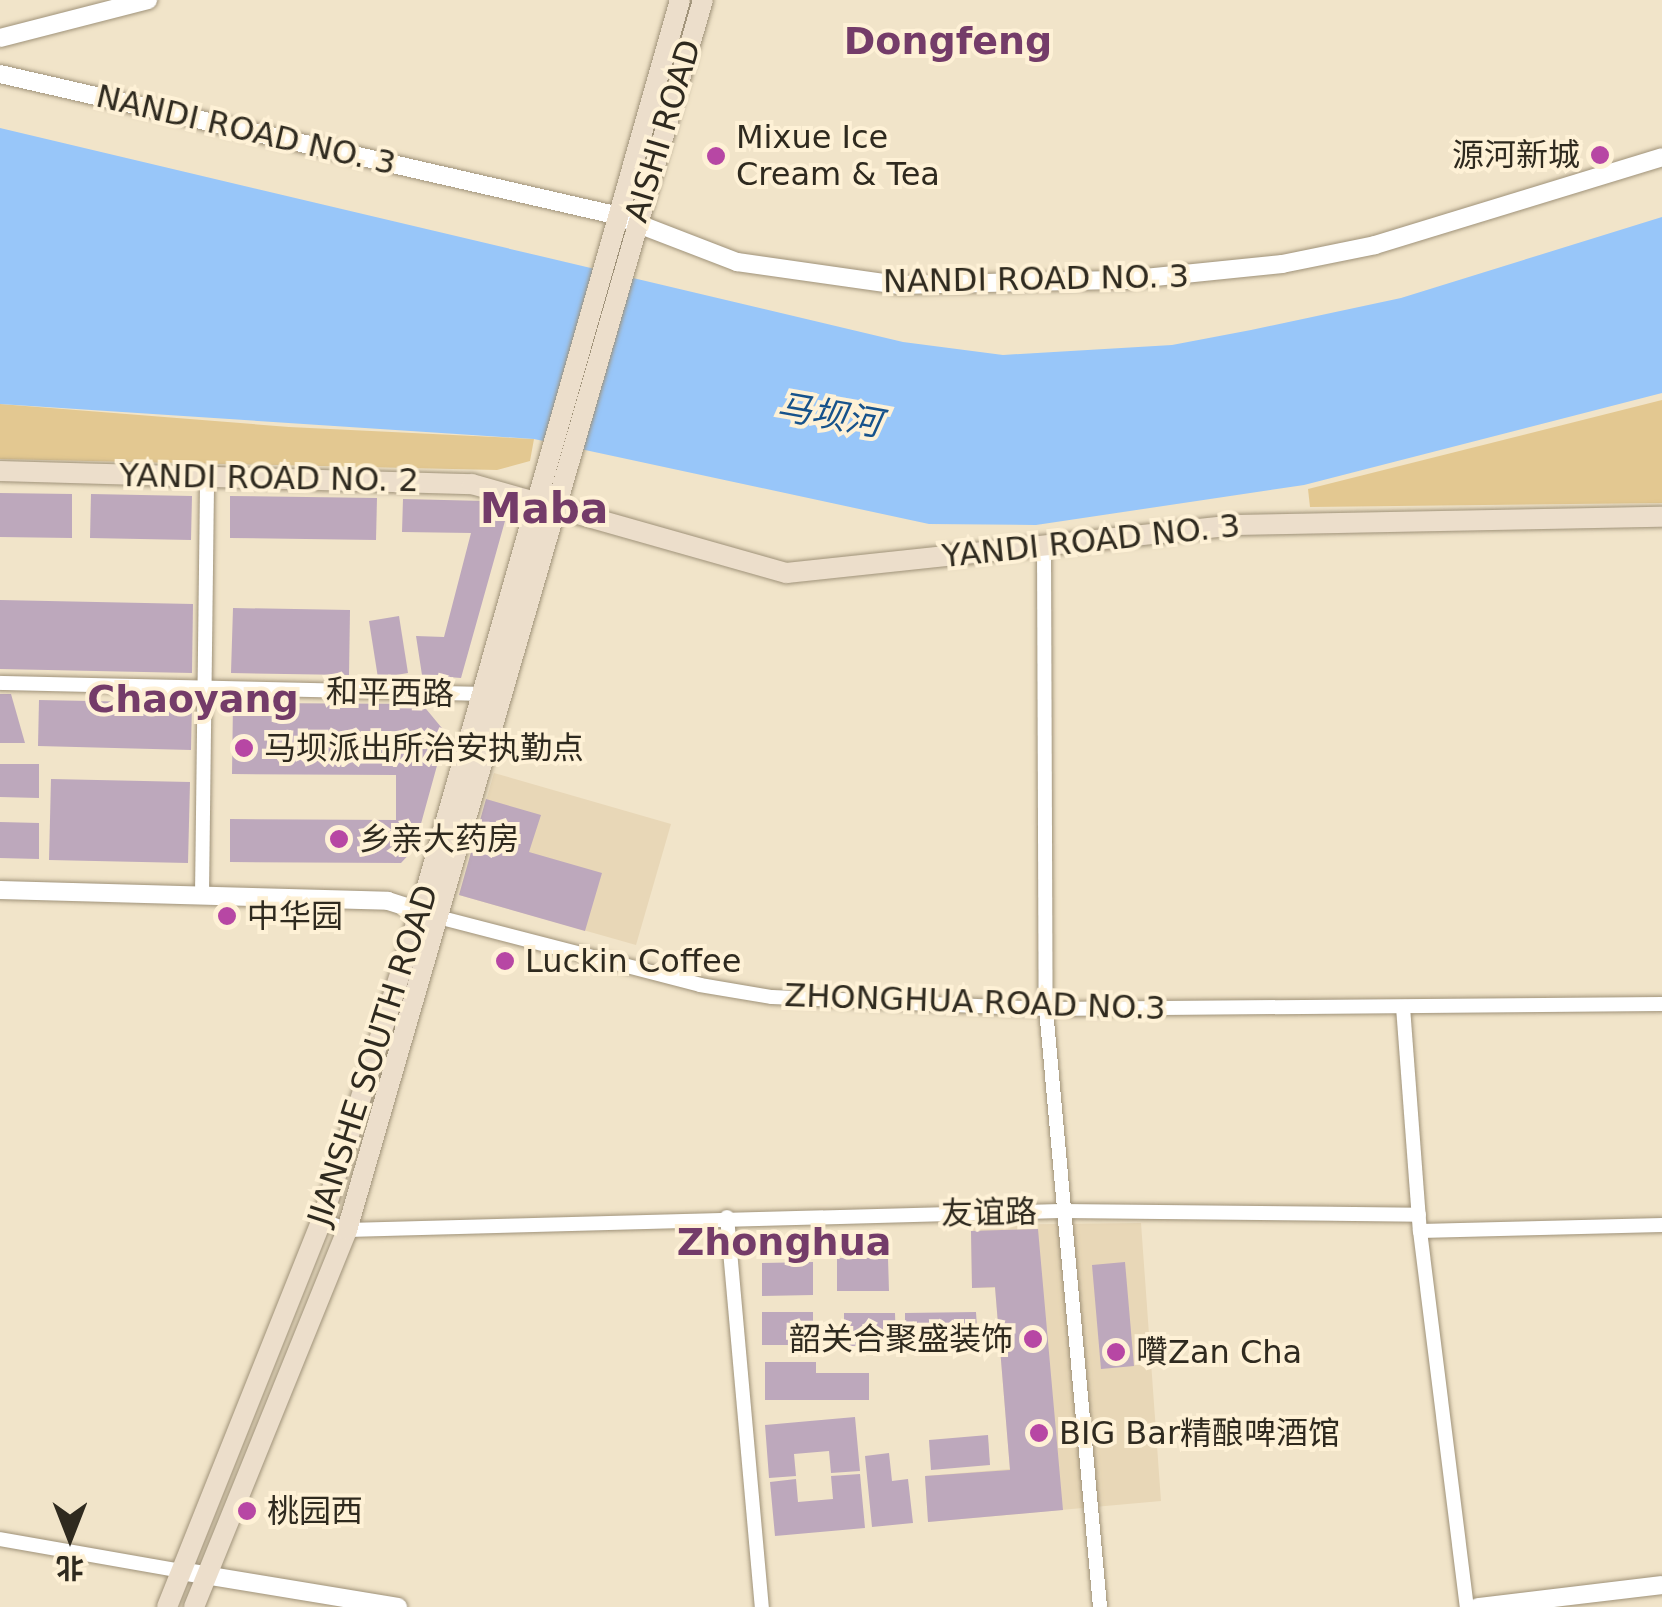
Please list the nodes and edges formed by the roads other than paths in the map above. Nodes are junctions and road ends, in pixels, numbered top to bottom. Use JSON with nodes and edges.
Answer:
{"nodes":[{"id":1,"x":148,"y":0,"type":"edge"},
{"id":2,"x":680,"y":0,"type":"edge"},
{"id":3,"x":703,"y":0,"type":"edge"},
{"id":4,"x":0,"y":38,"type":"edge"},
{"id":5,"x":0,"y":74,"type":"edge"},
{"id":6,"x":1662,"y":157,"type":"edge"},
{"id":7,"x":625,"y":219,"type":"junction"},
{"id":8,"x":0,"y":471,"type":"edge"},
{"id":9,"x":553,"y":471,"type":"joint"},
{"id":10,"x":207,"y":476,"type":"junction"},
{"id":11,"x":544,"y":503,"type":"junction"},
{"id":12,"x":1661,"y":517,"type":"edge"},
{"id":13,"x":1044,"y":545,"type":"junction"},
{"id":14,"x":0,"y":683,"type":"edge"},
{"id":15,"x":204,"y":689,"type":"junction"},
{"id":16,"x":479,"y":694,"type":"junction"},
{"id":17,"x":0,"y":890,"type":"edge"},
{"id":18,"x":202,"y":895,"type":"junction"},
{"id":19,"x":429,"y":914,"type":"junction"},
{"id":20,"x":1662,"y":1004,"type":"edge"},
{"id":21,"x":1403,"y":1007,"type":"junction"},
{"id":22,"x":1046,"y":1009,"type":"junction"},
{"id":23,"x":1061,"y":1211,"type":"junction"},
{"id":24,"x":1419,"y":1215,"type":"junction"},
{"id":25,"x":728,"y":1217,"type":"junction"},
{"id":26,"x":322,"y":1220,"type":"junction"},
{"id":27,"x":1662,"y":1225,"type":"edge"},
{"id":28,"x":346,"y":1230,"type":"junction"},
{"id":29,"x":1420,"y":1231,"type":"junction"},
{"id":30,"x":0,"y":1539,"type":"edge"},
{"id":31,"x":181,"y":1571,"type":"junction"},
{"id":32,"x":207,"y":1576,"type":"junction"},
{"id":33,"x":1662,"y":1585,"type":"edge"},
{"id":34,"x":167,"y":1607,"type":"edge"},
{"id":35,"x":194,"y":1607,"type":"edge"},
{"id":36,"x":398,"y":1607,"type":"edge"},
{"id":37,"x":762,"y":1607,"type":"edge"},
{"id":38,"x":1100,"y":1607,"type":"edge"},
{"id":39,"x":1467,"y":1607,"type":"edge"},
{"id":40,"x":1478,"y":1607,"type":"edge"}],
"edges":[{"from":1,"to":4,"type":"street"},
{"from":2,"to":7,"type":"main road","name":"AISHI ROAD"},
{"from":3,"to":7,"type":"main road","name":"AISHI ROAD"},
{"from":5,"to":7,"type":"street","name":"NANDI ROAD NO. 3"},
{"from":6,"to":7,"type":"street","name":"NANDI ROAD NO. 3"},
{"from":7,"to":9,"type":"main road","name":"AISHI ROAD"},
{"from":8,"to":10,"type":"main road","name":"YANDI ROAD NO. 2"},
{"from":9,"to":11,"type":"main road","name":"JIANSHE SOUTH ROAD"},
{"from":10,"to":11,"type":"main road","name":"YANDI ROAD NO. 2"},
{"from":10,"to":15,"type":"street"},
{"from":11,"to":13,"type":"main road","name":"YANDI ROAD NO. 3"},
{"from":11,"to":16,"type":"main road","name":"JIANSHE SOUTH ROAD"},
{"from":11,"to":19,"type":"main road","name":"JIANSHE SOUTH ROAD"},
{"from":12,"to":13,"type":"main road","name":"YANDI ROAD NO. 3"},
{"from":13,"to":22,"type":"street"},
{"from":14,"to":15,"type":"street","name":"和平西路"},
{"from":15,"to":16,"type":"street","name":"和平西路"},
{"from":15,"to":18,"type":"street"},
{"from":16,"to":19,"type":"main road","name":"JIANSHE SOUTH ROAD"},
{"from":17,"to":18,"type":"street"},
{"from":18,"to":19,"type":"street"},
{"from":19,"to":22,"type":"street","name":"ZHONGHUA ROAD NO.3"},
{"from":19,"to":26,"type":"main road","name":"JIANSHE SOUTH ROAD"},
{"from":19,"to":28,"type":"main road","name":"JIANSHE SOUTH ROAD"},
{"from":20,"to":21,"type":"street","name":"ZHONGHUA ROAD NO.3"},
{"from":21,"to":22,"type":"street","name":"ZHONGHUA ROAD NO.3"},
{"from":21,"to":24,"type":"street"},
{"from":22,"to":23,"type":"street"},
{"from":23,"to":24,"type":"street","name":"友谊路"},
{"from":23,"to":25,"type":"street","name":"友谊路"},
{"from":23,"to":38,"type":"street"},
{"from":24,"to":29,"type":"street"},
{"from":25,"to":28,"type":"street","name":"友谊路"},
{"from":25,"to":37,"type":"street"},
{"from":26,"to":28,"type":"street","name":"友谊路"},
{"from":26,"to":31,"type":"main road","name":"JIANSHE SOUTH ROAD"},
{"from":27,"to":29,"type":"street"},
{"from":28,"to":32,"type":"main road","name":"JIANSHE SOUTH ROAD"},
{"from":29,"to":39,"type":"street"},
{"from":30,"to":31,"type":"street"},
{"from":31,"to":32,"type":"street"},
{"from":31,"to":34,"type":"main road","name":"JIANSHE SOUTH ROAD"},
{"from":32,"to":35,"type":"main road","name":"JIANSHE SOUTH ROAD"},
{"from":32,"to":36,"type":"street"},
{"from":33,"to":40,"type":"street"}]}
